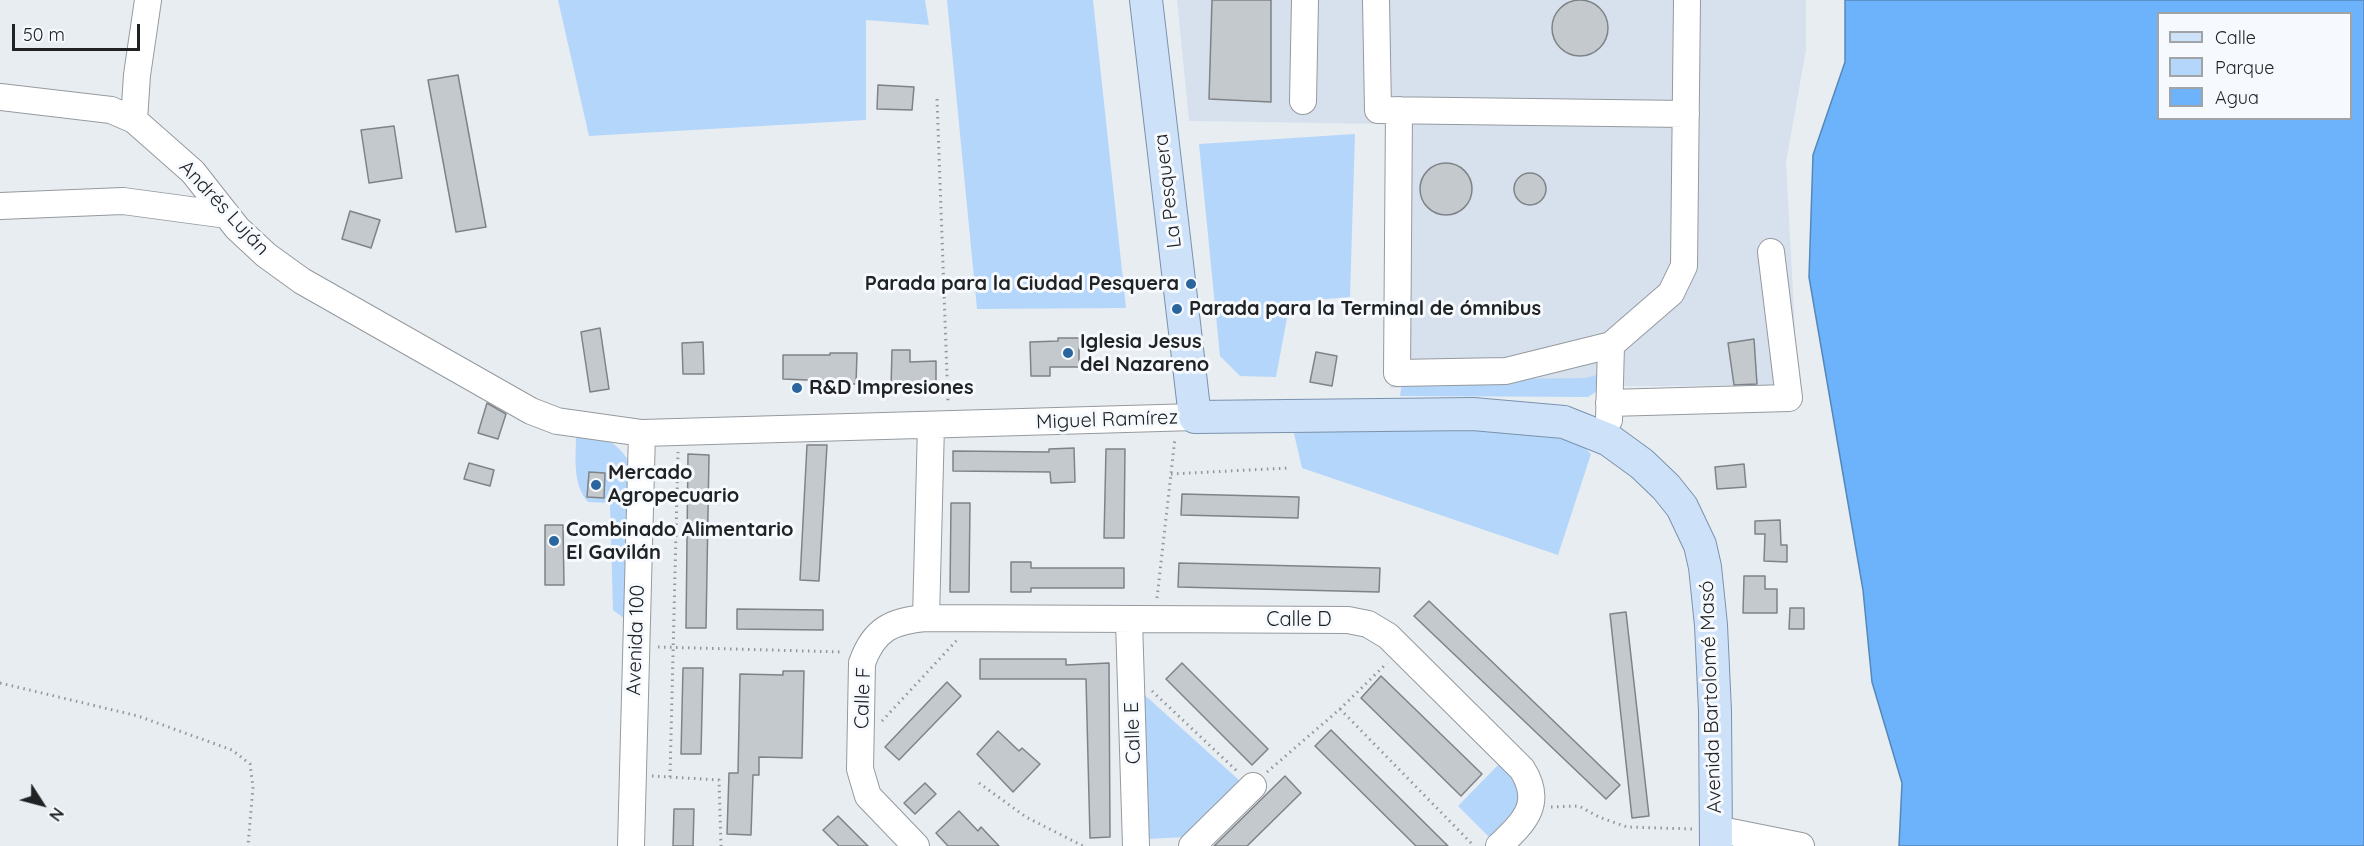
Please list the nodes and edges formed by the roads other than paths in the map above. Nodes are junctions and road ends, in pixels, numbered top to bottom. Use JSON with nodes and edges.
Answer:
{"nodes":[{"id":1,"x":148,"y":0,"type":"edge"},
{"id":2,"x":1146,"y":0,"type":"edge"},
{"id":3,"x":1305,"y":0,"type":"edge"},
{"id":4,"x":1376,"y":0,"type":"edge"},
{"id":5,"x":1687,"y":0,"type":"edge"},
{"id":6,"x":0,"y":98,"type":"edge"},
{"id":7,"x":1303,"y":101,"type":"dead end"},
{"id":8,"x":1399,"y":110,"type":"junction"},
{"id":9,"x":1686,"y":114,"type":"junction"},
{"id":10,"x":134,"y":120,"type":"junction"},
{"id":11,"x":0,"y":206,"type":"edge"},
{"id":12,"x":227,"y":215,"type":"junction"},
{"id":13,"x":1771,"y":252,"type":"dead end"},
{"id":14,"x":1611,"y":345,"type":"junction"},
{"id":15,"x":1609,"y":403,"type":"junction"},
{"id":16,"x":531,"y":411,"type":"joint"},
{"id":17,"x":1186,"y":418,"type":"junction"},
{"id":18,"x":940,"y":425,"type":"junction"},
{"id":19,"x":642,"y":434,"type":"junction"},
{"id":20,"x":1609,"y":440,"type":"junction"},
{"id":21,"x":1666,"y":487,"type":"joint"},
{"id":22,"x":926,"y":618,"type":"junction"},
{"id":23,"x":1142,"y":621,"type":"junction"},
{"id":24,"x":1252,"y":786,"type":"road end"},
{"id":25,"x":1716,"y":838,"type":"edge"},
{"id":26,"x":631,"y":846,"type":"edge"},
{"id":27,"x":916,"y":846,"type":"edge"},
{"id":28,"x":1136,"y":846,"type":"edge"},
{"id":29,"x":1192,"y":846,"type":"edge"},
{"id":30,"x":1499,"y":846,"type":"edge"},
{"id":31,"x":1801,"y":846,"type":"edge"}],
"edges":[{"from":1,"to":10,"type":"street"},
{"from":2,"to":17,"type":"main road","name":"La Pesquera"},
{"from":3,"to":7,"type":"street"},
{"from":4,"to":8,"type":"street"},
{"from":5,"to":9,"type":"street"},
{"from":6,"to":10,"type":"street","name":"Andrés Luján"},
{"from":8,"to":9,"type":"street"},
{"from":8,"to":14,"type":"street"},
{"from":9,"to":14,"type":"street"},
{"from":10,"to":12,"type":"street","name":"Andrés Luján"},
{"from":11,"to":12,"type":"street"},
{"from":12,"to":16,"type":"street","name":"Andrés Luján"},
{"from":13,"to":15,"type":"street"},
{"from":14,"to":15,"type":"street"},
{"from":15,"to":20,"type":"street"},
{"from":16,"to":19,"type":"street","name":"Miguel Ramírez"},
{"from":17,"to":18,"type":"street","name":"Miguel Ramírez"},
{"from":17,"to":20,"type":"main road","name":"Miguel Ramírez"},
{"from":18,"to":19,"type":"street","name":"Miguel Ramírez"},
{"from":18,"to":22,"type":"street"},
{"from":19,"to":26,"type":"street","name":"Avenida 100"},
{"from":20,"to":21,"type":"main road","name":"Miguel Ramírez"},
{"from":21,"to":25,"type":"main road","name":"Avenida Bartolomé Masó"},
{"from":22,"to":23,"type":"street","name":"Calle D"},
{"from":22,"to":27,"type":"street","name":"Calle F"},
{"from":23,"to":28,"type":"street","name":"Calle E"},
{"from":23,"to":30,"type":"street","name":"Calle D"},
{"from":24,"to":29,"type":"street"},
{"from":25,"to":31,"type":"street"}]}
